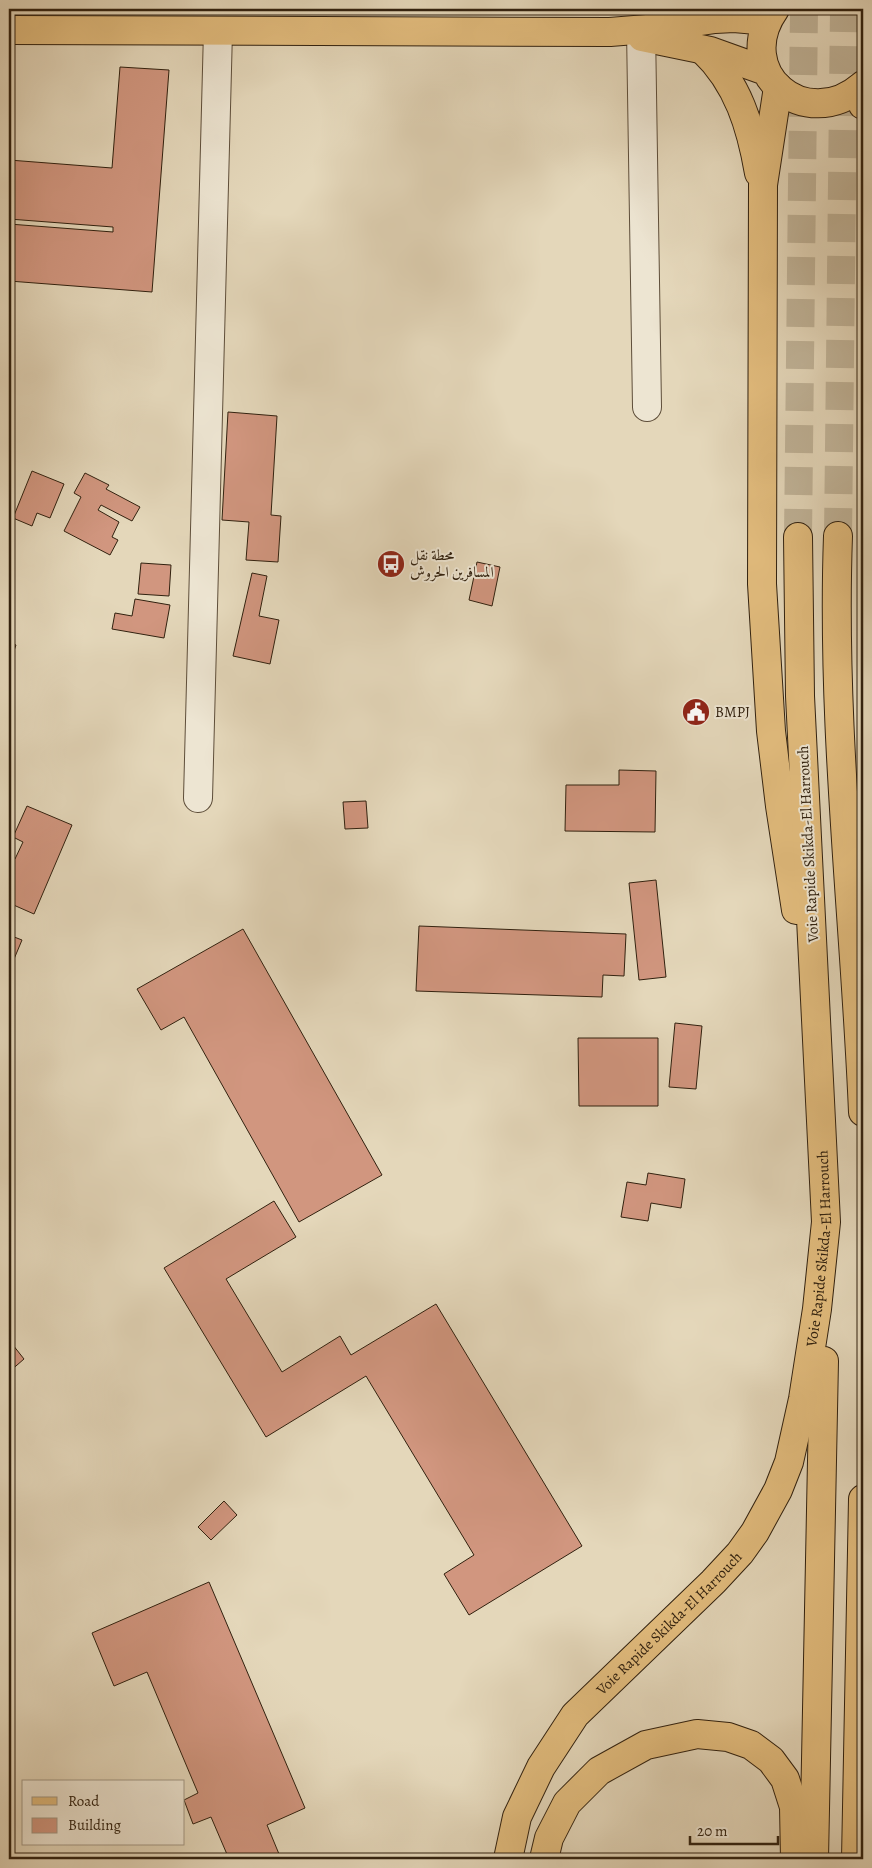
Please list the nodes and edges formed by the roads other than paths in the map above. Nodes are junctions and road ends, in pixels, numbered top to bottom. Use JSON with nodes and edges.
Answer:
{"nodes":[{"id":1,"x":701,"y":9,"type":"edge"},
{"id":2,"x":771,"y":15,"type":"edge"},
{"id":3,"x":676,"y":25,"type":"junction"},
{"id":4,"x":9,"y":30,"type":"edge"},
{"id":5,"x":218,"y":31,"type":"junction"},
{"id":6,"x":640,"y":33,"type":"junction"},
{"id":7,"x":703,"y":50,"type":"junction"},
{"id":8,"x":772,"y":79,"type":"junction"},
{"id":9,"x":862,"y":93,"type":"edge"},
{"id":10,"x":763,"y":195,"type":"junction"},
{"id":11,"x":647,"y":407,"type":"dead end"},
{"id":12,"x":838,"y":536,"type":"tunnel mouth"},
{"id":13,"x":798,"y":537,"type":"tunnel mouth"},
{"id":14,"x":198,"y":798,"type":"dead end"},
{"id":15,"x":819,"y":1064,"type":"junction"},
{"id":16,"x":863,"y":1112,"type":"edge"},
{"id":17,"x":826,"y":1234,"type":"junction"},
{"id":18,"x":863,"y":1499,"type":"edge"},
{"id":19,"x":508,"y":1859,"type":"edge"},
{"id":20,"x":544,"y":1859,"type":"edge"},
{"id":21,"x":795,"y":1859,"type":"edge"},
{"id":22,"x":814,"y":1859,"type":"edge"},
{"id":23,"x":856,"y":1859,"type":"edge"}],
"edges":[{"from":1,"to":3,"type":"main road"},
{"from":2,"to":3,"type":"main road"},
{"from":2,"to":8,"type":"main road"},
{"from":3,"to":6,"type":"main road"},
{"from":4,"to":5,"type":"main road"},
{"from":5,"to":6,"type":"main road"},
{"from":5,"to":14,"type":"street"},
{"from":6,"to":7,"type":"main road"},
{"from":6,"to":11,"type":"street"},
{"from":7,"to":8,"type":"main road"},
{"from":7,"to":10,"type":"main road"},
{"from":8,"to":9,"type":"main road"},
{"from":8,"to":10,"type":"main road"},
{"from":10,"to":15,"type":"main road"},
{"from":12,"to":16,"type":"main road"},
{"from":13,"to":15,"type":"main road","name":"Voie Rapide Skikda-El Harrouch"},
{"from":15,"to":17,"type":"main road","name":"Voie Rapide Skikda-El Harrouch"},
{"from":17,"to":19,"type":"main road","name":"Voie Rapide Skikda-El Harrouch"},
{"from":17,"to":22,"type":"main road"},
{"from":18,"to":23,"type":"main road"},
{"from":20,"to":21,"type":"main road"}]}
